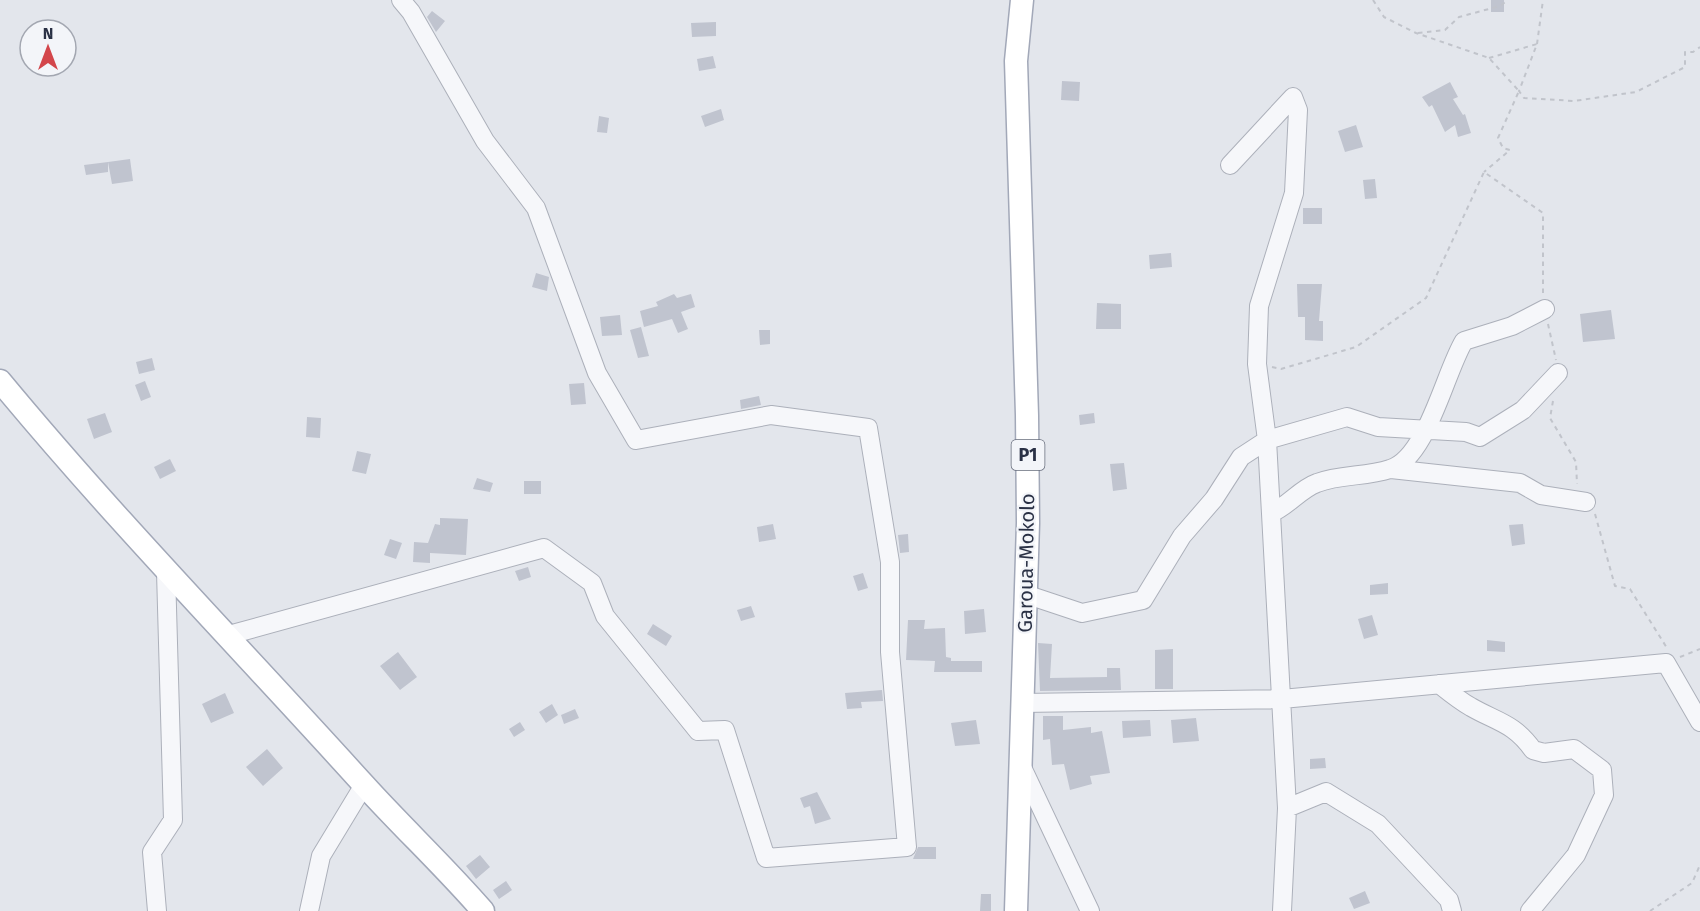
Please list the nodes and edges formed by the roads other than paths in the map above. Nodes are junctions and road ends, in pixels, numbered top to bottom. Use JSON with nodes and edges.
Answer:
{"nodes":[{"id":1,"x":401,"y":0,"type":"edge"},
{"id":2,"x":1022,"y":0,"type":"edge"},
{"id":3,"x":1230,"y":165,"type":"dead end"},
{"id":4,"x":1545,"y":309,"type":"road end"},
{"id":5,"x":1558,"y":373,"type":"road end"},
{"id":6,"x":0,"y":381,"type":"edge"},
{"id":7,"x":1424,"y":430,"type":"junction"},
{"id":8,"x":1267,"y":440,"type":"junction"},
{"id":9,"x":1391,"y":469,"type":"junction"},
{"id":10,"x":1586,"y":502,"type":"road end"},
{"id":11,"x":1271,"y":513,"type":"junction"},
{"id":12,"x":166,"y":572,"type":"junction"},
{"id":13,"x":1025,"y":594,"type":"junction"},
{"id":14,"x":229,"y":635,"type":"junction"},
{"id":15,"x":1439,"y":684,"type":"junction"},
{"id":16,"x":1282,"y":699,"type":"junction"},
{"id":17,"x":1022,"y":703,"type":"junction"},
{"id":18,"x":1700,"y":722,"type":"edge"},
{"id":19,"x":1020,"y":762,"type":"junction"},
{"id":20,"x":364,"y":785,"type":"junction"},
{"id":21,"x":1287,"y":808,"type":"junction"},
{"id":22,"x":157,"y":911,"type":"edge"},
{"id":23,"x":309,"y":911,"type":"edge"},
{"id":24,"x":483,"y":911,"type":"edge"},
{"id":25,"x":1016,"y":911,"type":"edge"},
{"id":26,"x":1090,"y":911,"type":"edge"},
{"id":27,"x":1282,"y":911,"type":"edge"},
{"id":28,"x":1452,"y":911,"type":"edge"},
{"id":29,"x":1530,"y":911,"type":"edge"}],
"edges":[{"from":1,"to":14,"type":"street"},
{"from":2,"to":13,"type":"main road","name":"Garoua-Mokolo","number":"P1"},
{"from":3,"to":8,"type":"street"},
{"from":4,"to":7,"type":"street"},
{"from":5,"to":7,"type":"street"},
{"from":6,"to":12,"type":"main road"},
{"from":7,"to":8,"type":"street"},
{"from":7,"to":9,"type":"street"},
{"from":8,"to":11,"type":"street"},
{"from":8,"to":13,"type":"street"},
{"from":9,"to":10,"type":"street"},
{"from":9,"to":11,"type":"street"},
{"from":11,"to":16,"type":"street"},
{"from":12,"to":14,"type":"main road"},
{"from":12,"to":22,"type":"street"},
{"from":13,"to":17,"type":"main road","name":"Garoua-Mokolo","number":"P1"},
{"from":14,"to":20,"type":"main road"},
{"from":15,"to":16,"type":"street"},
{"from":15,"to":18,"type":"street"},
{"from":15,"to":29,"type":"street"},
{"from":16,"to":17,"type":"street"},
{"from":16,"to":21,"type":"street"},
{"from":17,"to":19,"type":"main road","name":"Garoua-Mokolo","number":"P1"},
{"from":19,"to":25,"type":"main road","name":"Garoua-Mokolo","number":"P1"},
{"from":19,"to":26,"type":"street"},
{"from":20,"to":23,"type":"street"},
{"from":20,"to":24,"type":"main road"},
{"from":21,"to":27,"type":"street"},
{"from":21,"to":28,"type":"street"}]}
